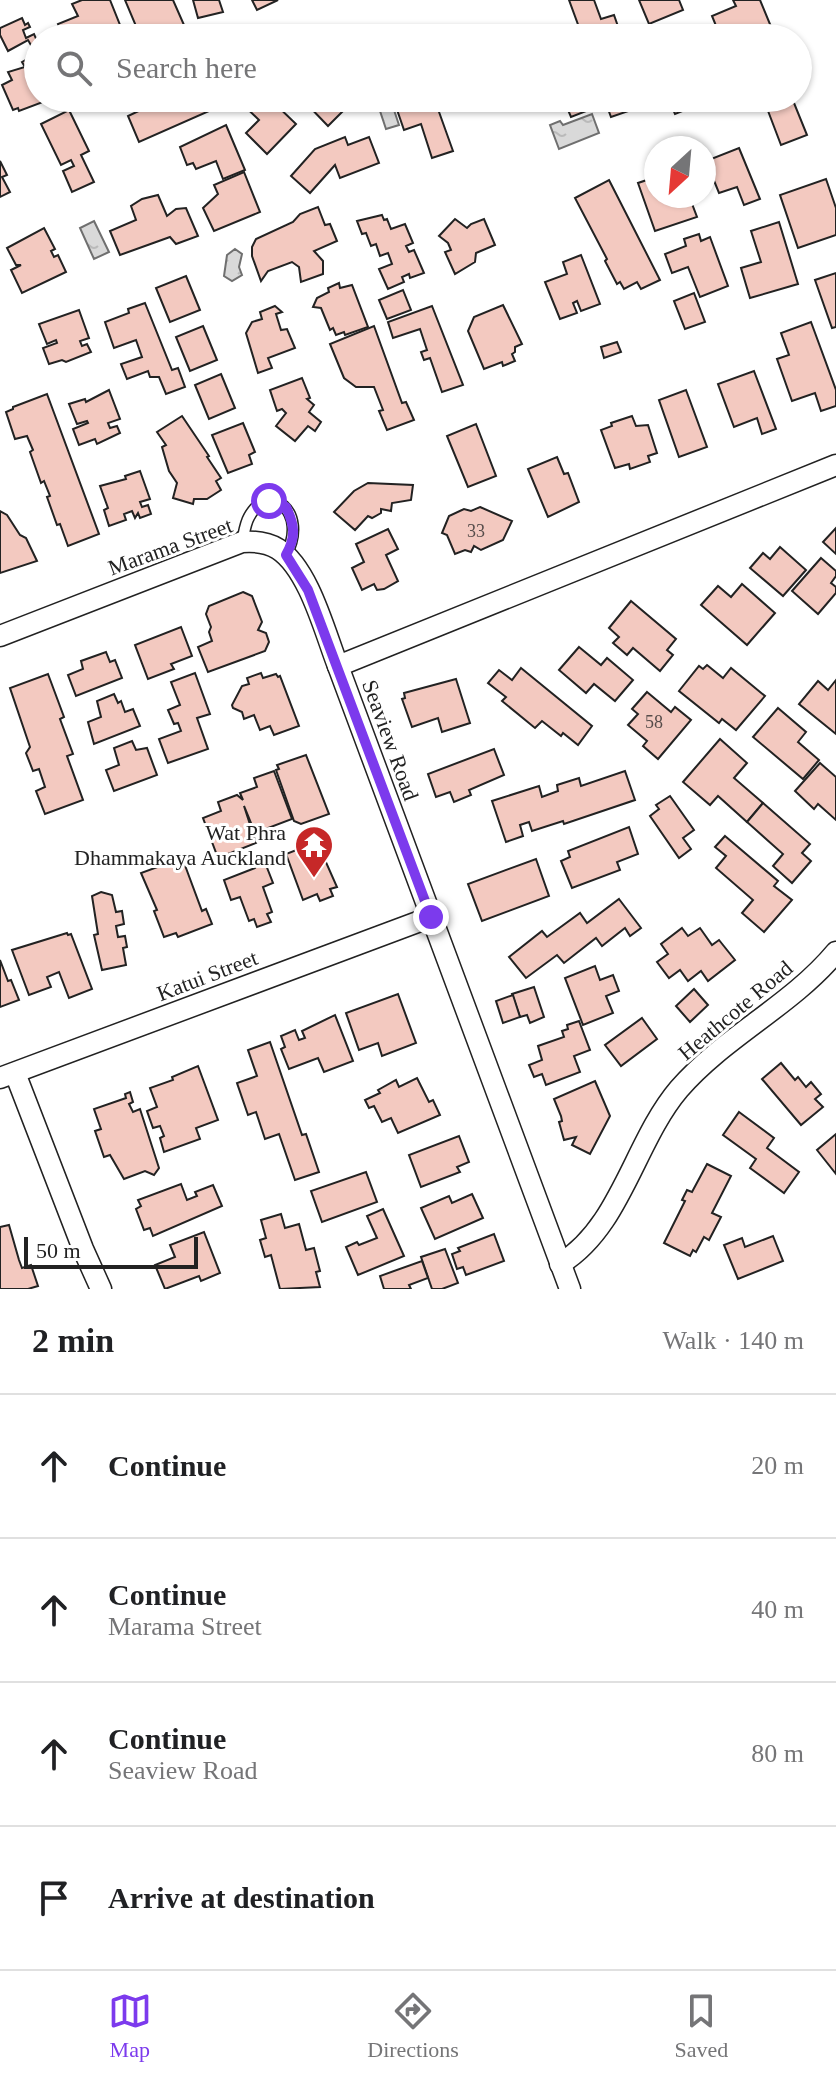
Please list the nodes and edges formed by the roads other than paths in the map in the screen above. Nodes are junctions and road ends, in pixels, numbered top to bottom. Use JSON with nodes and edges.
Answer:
{"nodes":[{"id":1,"x":836,"y":465,"type":"edge"},
{"id":2,"x":242,"y":542,"type":"junction"},
{"id":3,"x":286,"y":555,"type":"junction"},
{"id":4,"x":0,"y":636,"type":"edge"},
{"id":5,"x":338,"y":666,"type":"junction"},
{"id":6,"x":431,"y":917,"type":"junction"},
{"id":7,"x":836,"y":952,"type":"edge"},
{"id":8,"x":7,"y":1075,"type":"edge"},
{"id":9,"x":560,"y":1264,"type":"junction"},
{"id":10,"x":101,"y":1289,"type":"edge"},
{"id":11,"x":570,"y":1289,"type":"edge"}],
"edges":[{"from":1,"to":5,"type":"street","name":"Seaview Road"},
{"from":2,"to":3,"type":"street","name":"Marama Street"},
{"from":2,"to":3,"type":"lane"},
{"from":2,"to":4,"type":"street","name":"Marama Street"},
{"from":3,"to":5,"type":"street"},
{"from":5,"to":6,"type":"street","name":"Seaview Road"},
{"from":6,"to":8,"type":"street","name":"Katui Street"},
{"from":6,"to":9,"type":"street","name":"Seaview Road"},
{"from":7,"to":9,"type":"street","name":"Heathcote Road"},
{"from":8,"to":10,"type":"street"},
{"from":9,"to":11,"type":"street","name":"Seaview Road"}]}
